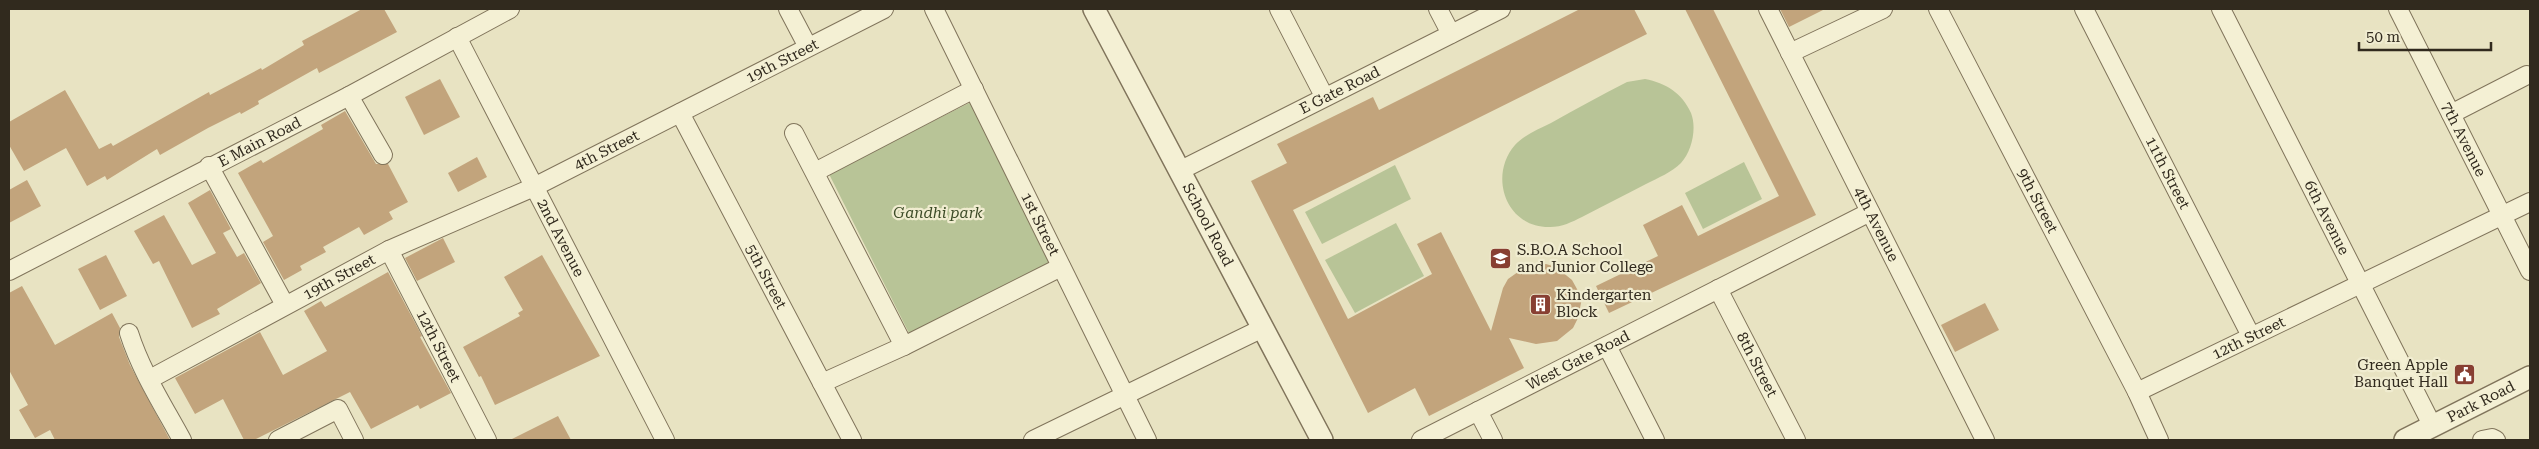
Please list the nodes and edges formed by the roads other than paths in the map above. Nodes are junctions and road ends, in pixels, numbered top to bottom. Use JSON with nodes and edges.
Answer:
{"nodes":[{"id":1,"x":510,"y":9,"type":"edge"},
{"id":2,"x":788,"y":9,"type":"edge"},
{"id":3,"x":881,"y":9,"type":"edge"},
{"id":4,"x":934,"y":9,"type":"edge"},
{"id":5,"x":1094,"y":9,"type":"edge"},
{"id":6,"x":1279,"y":9,"type":"edge"},
{"id":7,"x":1438,"y":9,"type":"edge"},
{"id":8,"x":1501,"y":9,"type":"edge"},
{"id":9,"x":1768,"y":9,"type":"edge"},
{"id":10,"x":1883,"y":9,"type":"edge"},
{"id":11,"x":1938,"y":9,"type":"edge"},
{"id":12,"x":2084,"y":9,"type":"edge"},
{"id":13,"x":2221,"y":9,"type":"edge"},
{"id":14,"x":2398,"y":9,"type":"edge"},
{"id":15,"x":1450,"y":34,"type":"junction"},
{"id":16,"x":456,"y":36,"type":"junction"},
{"id":17,"x":808,"y":47,"type":"junction"},
{"id":18,"x":1790,"y":53,"type":"junction"},
{"id":19,"x":2528,"y":75,"type":"dead end"},
{"id":20,"x":974,"y":89,"type":"junction"},
{"id":21,"x":349,"y":96,"type":"junction"},
{"id":22,"x":1324,"y":96,"type":"junction"},
{"id":23,"x":680,"y":113,"type":"junction"},
{"id":24,"x":2451,"y":114,"type":"junction"},
{"id":25,"x":794,"y":133,"type":"dead end"},
{"id":26,"x":383,"y":155,"type":"dead end"},
{"id":27,"x":209,"y":166,"type":"junction"},
{"id":28,"x":1180,"y":171,"type":"junction"},
{"id":29,"x":815,"y":172,"type":"junction"},
{"id":30,"x":534,"y":187,"type":"junction"},
{"id":31,"x":2530,"y":202,"type":"edge"},
{"id":32,"x":1870,"y":212,"type":"junction"},
{"id":33,"x":2503,"y":216,"type":"junction"},
{"id":34,"x":389,"y":250,"type":"junction"},
{"id":35,"x":1061,"y":268,"type":"junction"},
{"id":36,"x":9,"y":271,"type":"edge"},
{"id":37,"x":2530,"y":271,"type":"edge"},
{"id":38,"x":2360,"y":283,"type":"junction"},
{"id":39,"x":1718,"y":289,"type":"junction"},
{"id":40,"x":285,"y":305,"type":"junction"},
{"id":41,"x":1263,"y":328,"type":"junction"},
{"id":42,"x":128,"y":333,"type":"dead end"},
{"id":43,"x":2251,"y":336,"type":"junction"},
{"id":44,"x":904,"y":346,"type":"junction"},
{"id":45,"x":1607,"y":346,"type":"junction"},
{"id":46,"x":2530,"y":377,"type":"edge"},
{"id":47,"x":150,"y":379,"type":"junction"},
{"id":48,"x":822,"y":383,"type":"junction"},
{"id":49,"x":2137,"y":392,"type":"junction"},
{"id":50,"x":1124,"y":395,"type":"junction"},
{"id":51,"x":1478,"y":411,"type":"junction"},
{"id":52,"x":2433,"y":427,"type":"junction"},
{"id":53,"x":182,"y":440,"type":"edge"},
{"id":54,"x":278,"y":440,"type":"edge"},
{"id":55,"x":354,"y":440,"type":"edge"},
{"id":56,"x":487,"y":440,"type":"edge"},
{"id":57,"x":665,"y":440,"type":"edge"},
{"id":58,"x":852,"y":440,"type":"edge"},
{"id":59,"x":1034,"y":440,"type":"edge"},
{"id":60,"x":1147,"y":440,"type":"edge"},
{"id":61,"x":1322,"y":440,"type":"edge"},
{"id":62,"x":1421,"y":440,"type":"edge"},
{"id":63,"x":1493,"y":440,"type":"edge"},
{"id":64,"x":1655,"y":440,"type":"edge"},
{"id":65,"x":1796,"y":440,"type":"edge"},
{"id":66,"x":1985,"y":440,"type":"edge"},
{"id":67,"x":2159,"y":440,"type":"edge"},
{"id":68,"x":2405,"y":440,"type":"edge"},
{"id":69,"x":2482,"y":440,"type":"edge"},
{"id":70,"x":2496,"y":440,"type":"edge"}],
"edges":[{"from":1,"to":16,"type":"street","name":"E Main Road"},
{"from":2,"to":17,"type":"street"},
{"from":3,"to":17,"type":"street","name":"19th Street"},
{"from":4,"to":20,"type":"street","name":"1st Street"},
{"from":5,"to":28,"type":"street","name":"School Road"},
{"from":6,"to":22,"type":"street"},
{"from":7,"to":15,"type":"street"},
{"from":8,"to":15,"type":"street","name":"E Gate Road"},
{"from":9,"to":18,"type":"street","name":"4th Avenue"},
{"from":10,"to":18,"type":"street"},
{"from":11,"to":49,"type":"street","name":"9th Street"},
{"from":12,"to":43,"type":"street","name":"11th Street"},
{"from":13,"to":38,"type":"street","name":"6th Avenue"},
{"from":14,"to":24,"type":"street","name":"7th Avenue"},
{"from":15,"to":22,"type":"street","name":"E Gate Road"},
{"from":16,"to":21,"type":"street","name":"E Main Road"},
{"from":16,"to":30,"type":"street","name":"2nd Avenue"},
{"from":17,"to":23,"type":"street","name":"19th Street"},
{"from":18,"to":32,"type":"street","name":"4th Avenue"},
{"from":19,"to":24,"type":"street"},
{"from":20,"to":29,"type":"street"},
{"from":20,"to":35,"type":"street","name":"1st Street"},
{"from":21,"to":26,"type":"street"},
{"from":21,"to":27,"type":"street","name":"E Main Road"},
{"from":22,"to":28,"type":"street","name":"E Gate Road"},
{"from":23,"to":30,"type":"street","name":"4th Street"},
{"from":23,"to":48,"type":"street","name":"5th Street"},
{"from":24,"to":33,"type":"street","name":"7th Avenue"},
{"from":25,"to":29,"type":"street"},
{"from":27,"to":36,"type":"street","name":"E Main Road"},
{"from":27,"to":40,"type":"street"},
{"from":28,"to":41,"type":"street","name":"School Road"},
{"from":29,"to":44,"type":"street"},
{"from":30,"to":34,"type":"street","name":"19th Street"},
{"from":30,"to":57,"type":"street","name":"2nd Avenue"},
{"from":31,"to":33,"type":"street","name":"12th Street"},
{"from":32,"to":39,"type":"street","name":"West Gate Road"},
{"from":32,"to":66,"type":"street","name":"4th Avenue"},
{"from":33,"to":37,"type":"street","name":"7th Avenue"},
{"from":33,"to":38,"type":"street","name":"12th Street"},
{"from":34,"to":40,"type":"street","name":"19th Street"},
{"from":34,"to":56,"type":"street","name":"12th Street"},
{"from":35,"to":44,"type":"street"},
{"from":35,"to":50,"type":"street","name":"1st Street"},
{"from":38,"to":43,"type":"street","name":"12th Street"},
{"from":38,"to":52,"type":"street","name":"6th Avenue"},
{"from":39,"to":45,"type":"street","name":"West Gate Road"},
{"from":39,"to":65,"type":"street","name":"8th Street"},
{"from":40,"to":47,"type":"street","name":"19th Street"},
{"from":41,"to":50,"type":"street"},
{"from":41,"to":61,"type":"street","name":"School Road"},
{"from":42,"to":47,"type":"street"},
{"from":43,"to":49,"type":"street","name":"12th Street"},
{"from":44,"to":48,"type":"street"},
{"from":45,"to":51,"type":"street","name":"West Gate Road"},
{"from":45,"to":64,"type":"street"},
{"from":46,"to":52,"type":"street","name":"Park Road"},
{"from":47,"to":53,"type":"street"},
{"from":48,"to":58,"type":"street","name":"5th Street"},
{"from":49,"to":67,"type":"street","name":"9th Street"},
{"from":50,"to":59,"type":"street"},
{"from":50,"to":60,"type":"street","name":"1st Street"},
{"from":51,"to":62,"type":"street","name":"West Gate Road"},
{"from":51,"to":63,"type":"street"},
{"from":52,"to":68,"type":"street","name":"Park Road"},
{"from":54,"to":55,"type":"street"},
{"from":69,"to":70,"type":"street"}]}
